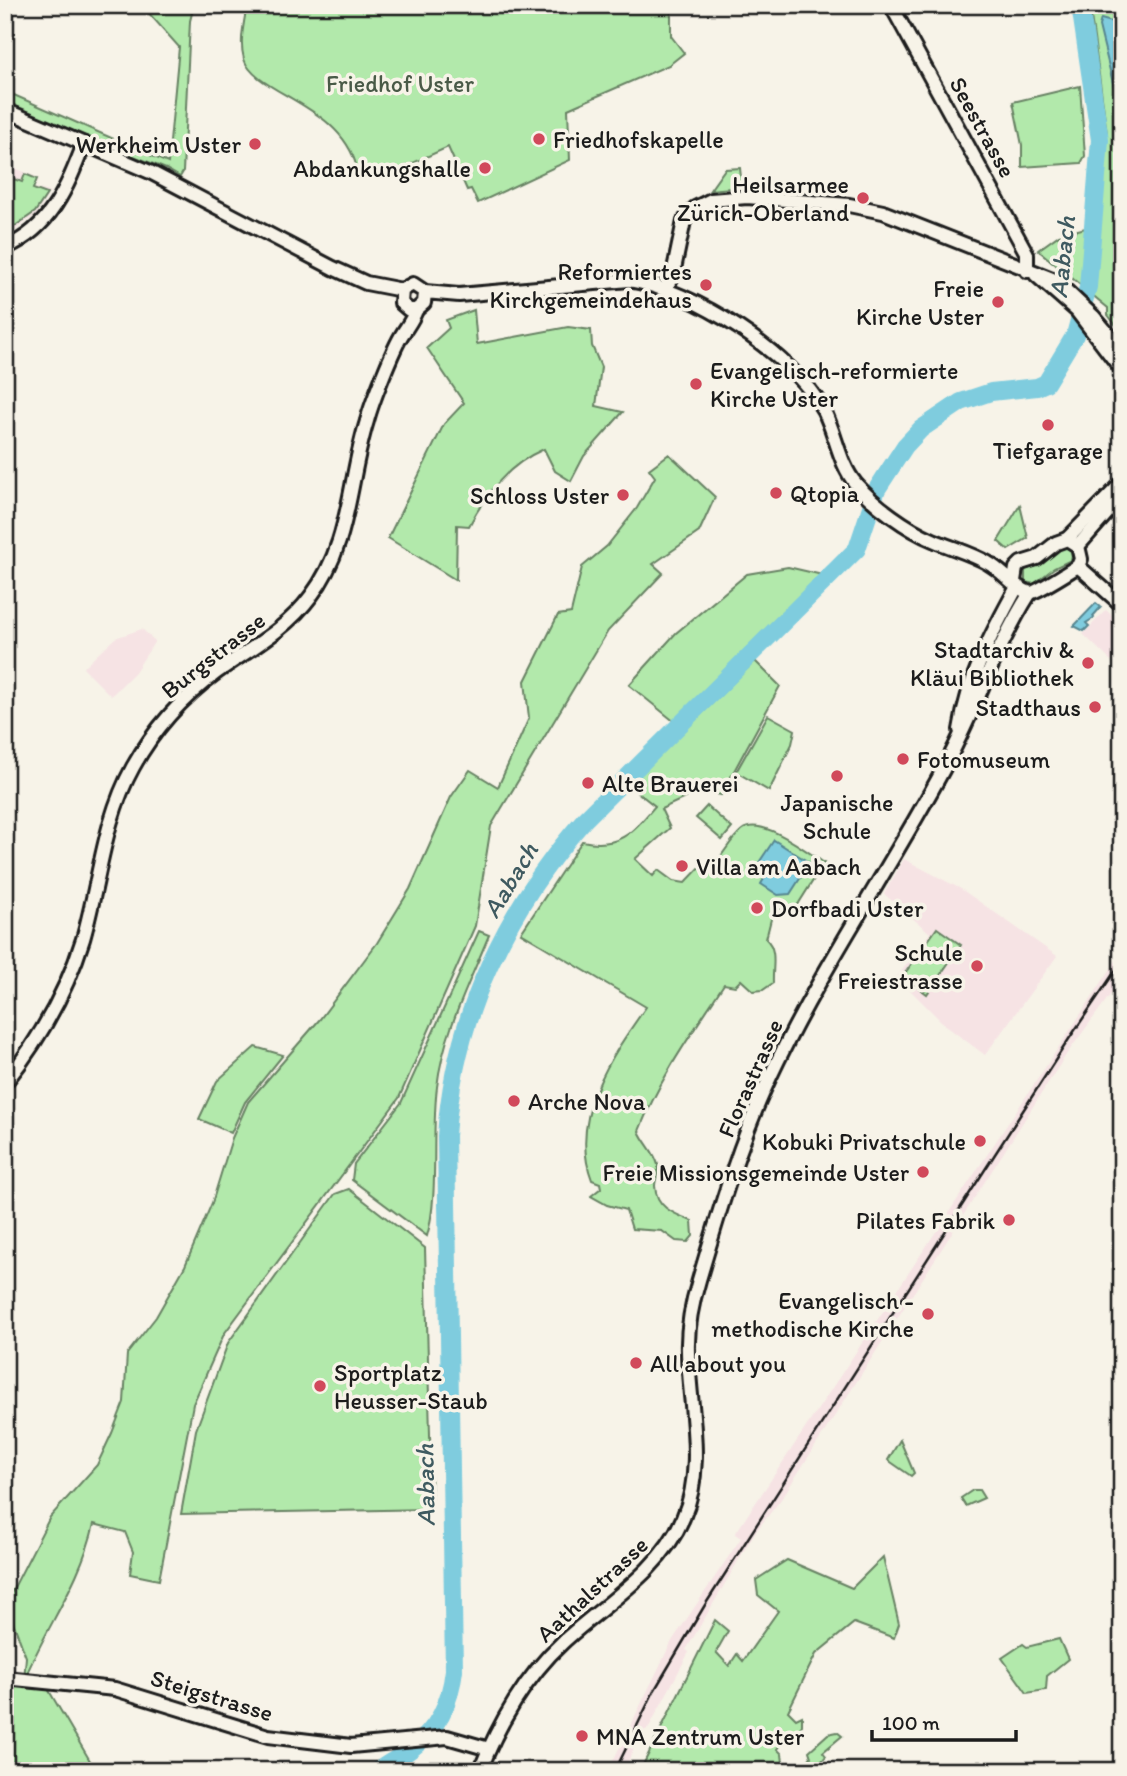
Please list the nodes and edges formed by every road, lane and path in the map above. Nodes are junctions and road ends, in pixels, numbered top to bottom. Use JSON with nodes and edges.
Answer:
{"nodes":[{"id":1,"x":891,"y":5,"type":"edge"},
{"id":2,"x":5,"y":110,"type":"edge"},
{"id":3,"x":84,"y":144,"type":"junction"},
{"id":4,"x":5,"y":248,"type":"edge"},
{"id":5,"x":1032,"y":273,"type":"junction"},
{"id":6,"x":666,"y":289,"type":"junction"},
{"id":7,"x":412,"y":301,"type":"junction"},
{"id":8,"x":1090,"y":320,"type":"junction"},
{"id":9,"x":1122,"y":350,"type":"edge"},
{"id":10,"x":1122,"y":370,"type":"edge"},
{"id":11,"x":1122,"y":483,"type":"edge"},
{"id":12,"x":1122,"y":496,"type":"edge"},
{"id":13,"x":1072,"y":542,"type":"junction"},
{"id":14,"x":988,"y":563,"type":"junction"},
{"id":15,"x":1021,"y":563,"type":"junction"},
{"id":16,"x":1078,"y":566,"type":"junction"},
{"id":17,"x":1016,"y":584,"type":"junction"},
{"id":18,"x":1030,"y":593,"type":"junction"},
{"id":19,"x":1122,"y":605,"type":"edge"},
{"id":20,"x":959,"y":740,"type":"junction"},
{"id":21,"x":5,"y":1083,"type":"edge"},
{"id":22,"x":695,"y":1467,"type":"joint"},
{"id":23,"x":5,"y":1678,"type":"edge"},
{"id":24,"x":489,"y":1749,"type":"junction"},
{"id":25,"x":480,"y":1771,"type":"edge"}],
"edges":[{"from":1,"to":5,"type":"main road","name":"Seestrasse"},
{"from":2,"to":3,"type":"main road"},
{"from":3,"to":4,"type":"main road"},
{"from":3,"to":7,"type":"main road"},
{"from":5,"to":6,"type":"main road"},
{"from":5,"to":8,"type":"main road"},
{"from":6,"to":7,"type":"main road"},
{"from":6,"to":14,"type":"main road"},
{"from":7,"to":21,"type":"main road","name":"Burgstrasse"},
{"from":8,"to":9,"type":"main road"},
{"from":8,"to":10,"type":"main road"},
{"from":11,"to":13,"type":"main road"},
{"from":12,"to":13,"type":"main road"},
{"from":13,"to":15,"type":"main road"},
{"from":13,"to":16,"type":"main road"},
{"from":14,"to":15,"type":"main road"},
{"from":14,"to":17,"type":"main road"},
{"from":15,"to":17,"type":"main road","name":"Florastrasse"},
{"from":16,"to":18,"type":"main road"},
{"from":16,"to":19,"type":"main road"},
{"from":17,"to":18,"type":"main road"},
{"from":17,"to":20,"type":"main road","name":"Florastrasse"},
{"from":18,"to":20,"type":"main road","name":"Florastrasse"},
{"from":20,"to":22,"type":"main road","name":"Florastrasse"},
{"from":22,"to":24,"type":"main road","name":"Aathalstrasse"},
{"from":23,"to":24,"type":"main road","name":"Steigstrasse"},
{"from":24,"to":25,"type":"main road","name":"Aathalstrasse"}]}
